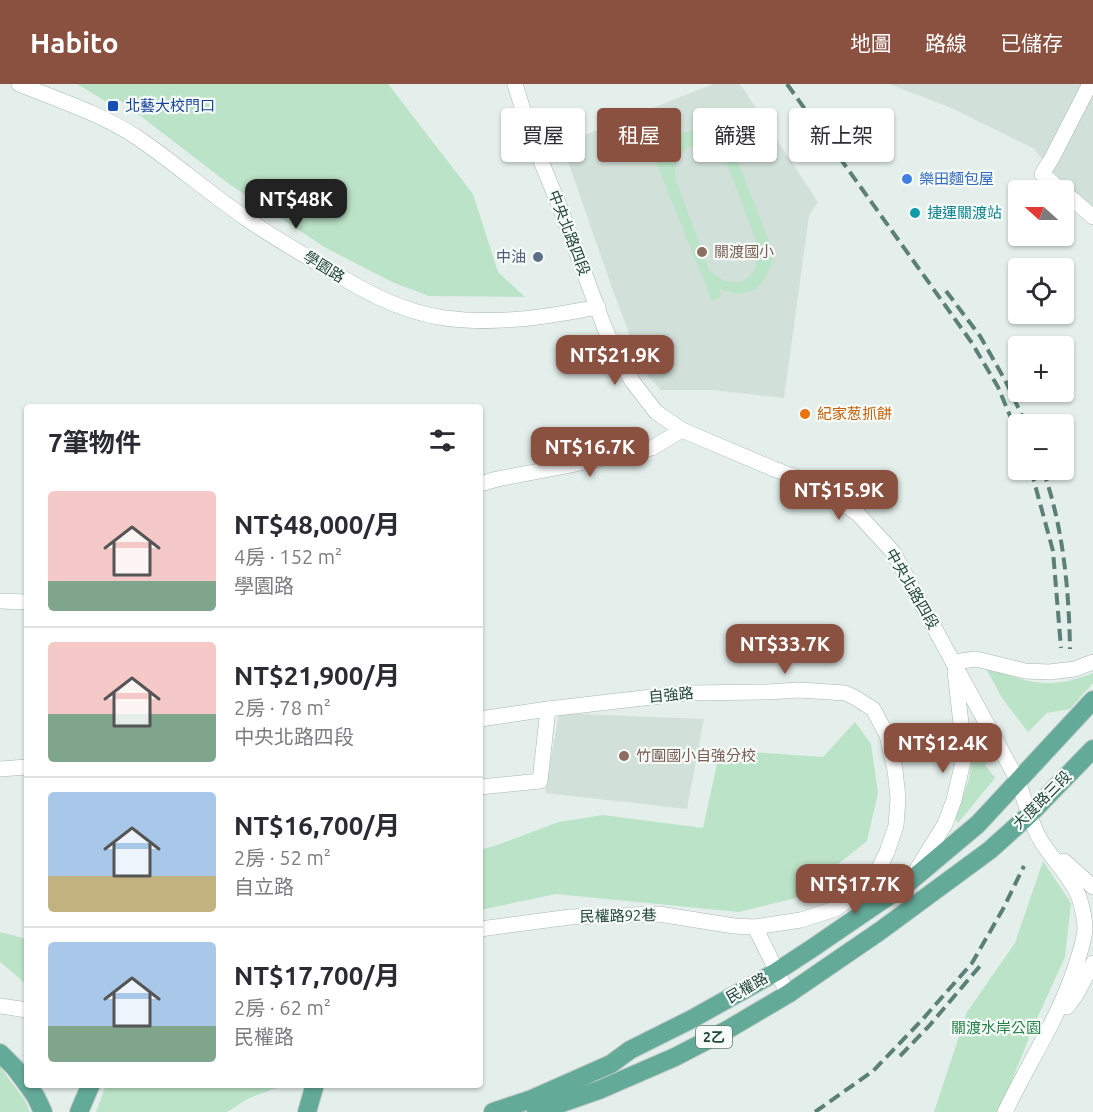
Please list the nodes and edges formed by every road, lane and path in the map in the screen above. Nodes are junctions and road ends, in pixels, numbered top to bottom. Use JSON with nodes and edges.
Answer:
{"nodes":[{"id":1,"x":19,"y":84,"type":"edge"},
{"id":2,"x":515,"y":84,"type":"edge"},
{"id":3,"x":1090,"y":84,"type":"edge"},
{"id":4,"x":1049,"y":180,"type":"edge"},
{"id":5,"x":1074,"y":201,"type":"edge"},
{"id":6,"x":1093,"y":217,"type":"edge"},
{"id":7,"x":598,"y":307,"type":"junction"},
{"id":8,"x":682,"y":430,"type":"junction"},
{"id":9,"x":483,"y":483,"type":"edge"},
{"id":10,"x":0,"y":601,"type":"edge"},
{"id":11,"x":24,"y":602,"type":"edge"},
{"id":12,"x":953,"y":662,"type":"junction"},
{"id":13,"x":1093,"y":662,"type":"edge"},
{"id":14,"x":1093,"y":700,"type":"edge"},
{"id":15,"x":548,"y":709,"type":"junction"},
{"id":16,"x":483,"y":719,"type":"edge"},
{"id":17,"x":1093,"y":749,"type":"edge"},
{"id":18,"x":24,"y":767,"type":"edge"},
{"id":19,"x":0,"y":769,"type":"edge"},
{"id":20,"x":1018,"y":781,"type":"junction"},
{"id":21,"x":483,"y":787,"type":"edge"},
{"id":22,"x":1029,"y":815,"type":"junction"},
{"id":23,"x":978,"y":824,"type":"joint"},
{"id":24,"x":1041,"y":842,"type":"junction"},
{"id":25,"x":990,"y":849,"type":"joint"},
{"id":26,"x":1070,"y":879,"type":"junction"},
{"id":27,"x":909,"y":882,"type":"junction"},
{"id":28,"x":1093,"y":887,"type":"edge"},
{"id":29,"x":1093,"y":906,"type":"edge"},
{"id":30,"x":755,"y":927,"type":"junction"},
{"id":31,"x":483,"y":928,"type":"edge"},
{"id":32,"x":1093,"y":963,"type":"edge"},
{"id":33,"x":776,"y":972,"type":"junction"},
{"id":34,"x":788,"y":994,"type":"junction"},
{"id":35,"x":0,"y":1006,"type":"edge"},
{"id":36,"x":24,"y":1010,"type":"edge"},
{"id":37,"x":1044,"y":1038,"type":"junction"},
{"id":38,"x":0,"y":1053,"type":"edge"},
{"id":39,"x":24,"y":1080,"type":"edge"},
{"id":40,"x":30,"y":1088,"type":"edge"},
{"id":41,"x":90,"y":1088,"type":"edge"},
{"id":42,"x":314,"y":1088,"type":"edge"},
{"id":43,"x":598,"y":1090,"type":"junction"},
{"id":44,"x":43,"y":1112,"type":"edge"},
{"id":45,"x":79,"y":1112,"type":"edge"},
{"id":46,"x":307,"y":1112,"type":"edge"},
{"id":47,"x":493,"y":1112,"type":"edge"},
{"id":48,"x":536,"y":1112,"type":"edge"},
{"id":49,"x":565,"y":1112,"type":"edge"},
{"id":50,"x":1005,"y":1112,"type":"edge"}],
"edges":[{"from":1,"to":7,"type":"street","name":"學園路"},
{"from":2,"to":7,"type":"street","name":"中央北路四段"},
{"from":3,"to":4,"type":"street"},
{"from":5,"to":6,"type":"street"},
{"from":7,"to":8,"type":"street","name":"中央北路四段"},
{"from":8,"to":9,"type":"street"},
{"from":8,"to":12,"type":"street","name":"中央北路四段"},
{"from":10,"to":11,"type":"street"},
{"from":12,"to":13,"type":"street"},
{"from":12,"to":20,"type":"street","name":"中央北路四段"},
{"from":12,"to":27,"type":"street"},
{"from":14,"to":20,"type":"main road","name":"大度路三段","number":"2乙"},
{"from":15,"to":16,"type":"street","name":"自強路"},
{"from":15,"to":21,"type":"street"},
{"from":15,"to":30,"type":"street","name":"自強路"},
{"from":17,"to":22,"type":"main road","name":"大度路三段","number":"2乙"},
{"from":18,"to":19,"type":"street"},
{"from":20,"to":22,"type":"street","name":"中央北路四段"},
{"from":20,"to":23,"type":"main road","name":"大度路三段","number":"2乙"},
{"from":22,"to":24,"type":"street","name":"中央北路四段"},
{"from":22,"to":25,"type":"main road","name":"大度路三段","number":"2乙"},
{"from":23,"to":27,"type":"main road","name":"民權路","number":"2乙"},
{"from":24,"to":26,"type":"street"},
{"from":24,"to":28,"type":"street"},
{"from":25,"to":34,"type":"main road","name":"民權路","number":"2乙"},
{"from":26,"to":29,"type":"street"},
{"from":26,"to":37,"type":"street"},
{"from":27,"to":33,"type":"main road","name":"民權路","number":"2乙"},
{"from":30,"to":31,"type":"street","name":"民權路92巷"},
{"from":30,"to":33,"type":"street"},
{"from":32,"to":37,"type":"street"},
{"from":33,"to":34,"type":"street"},
{"from":33,"to":47,"type":"main road","name":"民權路","number":"2乙"},
{"from":34,"to":43,"type":"main road","name":"民權路","number":"2乙"},
{"from":35,"to":36,"type":"street"},
{"from":37,"to":50,"type":"street"},
{"from":38,"to":39,"type":"main road"},
{"from":40,"to":44,"type":"main road"},
{"from":41,"to":45,"type":"main road"},
{"from":42,"to":46,"type":"main road"},
{"from":43,"to":48,"type":"main road","name":"民權路","number":"2乙"},
{"from":43,"to":49,"type":"main road"}]}
